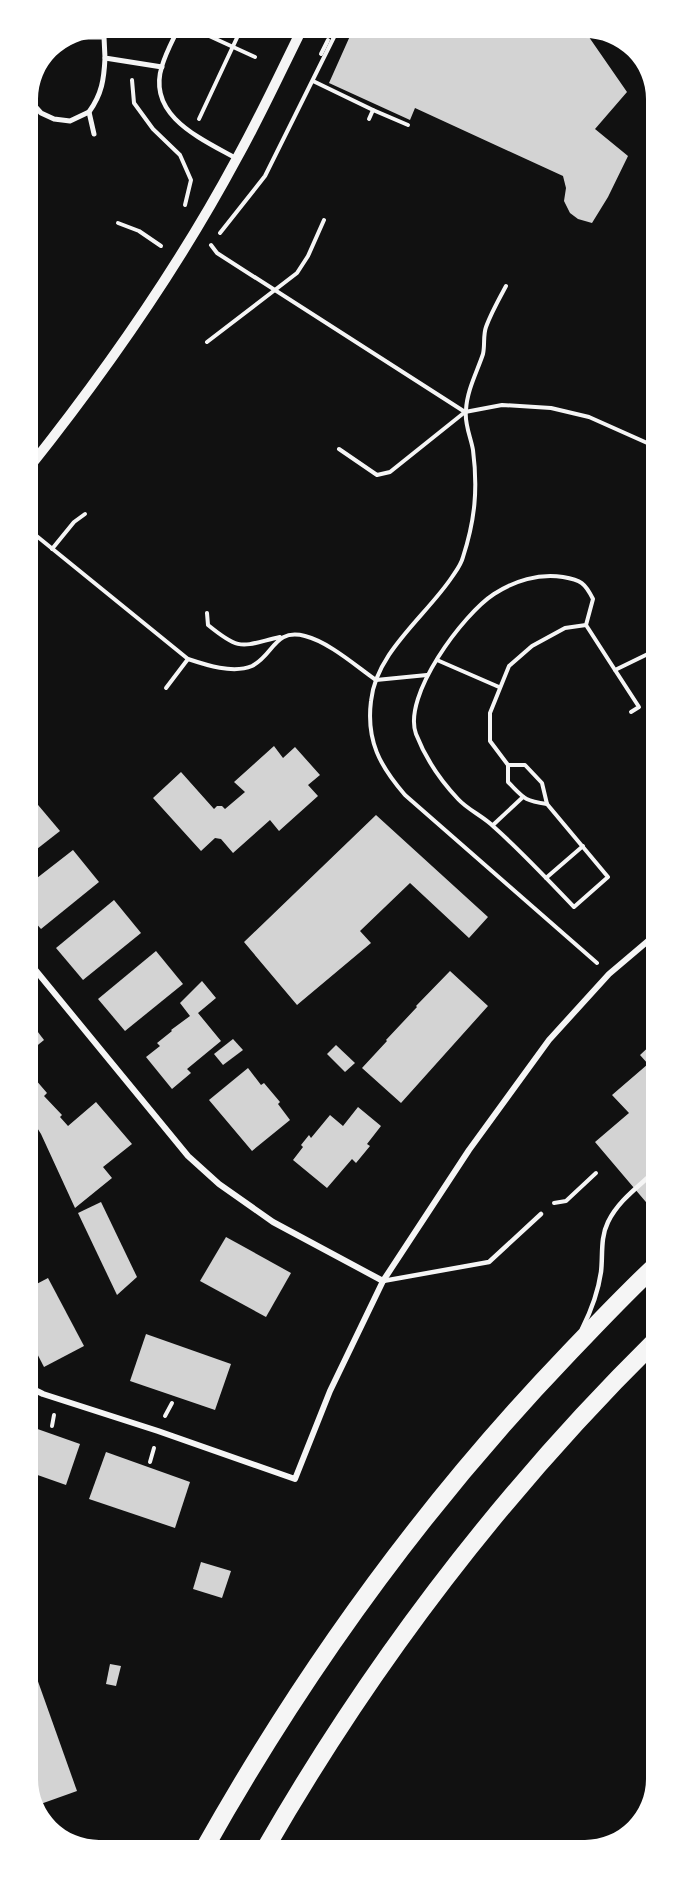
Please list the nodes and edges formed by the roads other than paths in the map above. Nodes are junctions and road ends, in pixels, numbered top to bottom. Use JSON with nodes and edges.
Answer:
{"nodes":[{"id":1,"x":104,"y":38,"type":"edge"},
{"id":2,"x":174,"y":38,"type":"edge"},
{"id":3,"x":298,"y":38,"type":"edge"},
{"id":4,"x":105,"y":58,"type":"junction"},
{"id":5,"x":162,"y":66,"type":"junction"},
{"id":6,"x":38,"y":110,"type":"edge"},
{"id":7,"x":89,"y":112,"type":"junction"},
{"id":8,"x":94,"y":134,"type":"dead end"},
{"id":9,"x":237,"y":159,"type":"junction"},
{"id":10,"x":38,"y":456,"type":"edge"},
{"id":11,"x":645,"y":943,"type":"edge"},
{"id":12,"x":38,"y":973,"type":"edge"},
{"id":13,"x":645,"y":1181,"type":"edge"},
{"id":14,"x":541,"y":1214,"type":"road end"},
{"id":15,"x":645,"y":1276,"type":"edge"},
{"id":16,"x":383,"y":1281,"type":"junction"},
{"id":17,"x":645,"y":1351,"type":"edge"},
{"id":18,"x":546,"y":1377,"type":"junction"},
{"id":19,"x":38,"y":1392,"type":"edge"},
{"id":20,"x":210,"y":1839,"type":"edge"},
{"id":21,"x":271,"y":1839,"type":"edge"}],
"edges":[{"from":1,"to":4,"type":"street"},
{"from":2,"to":5,"type":"lane"},
{"from":3,"to":9,"type":"street"},
{"from":4,"to":5,"type":"street"},
{"from":4,"to":7,"type":"street"},
{"from":5,"to":9,"type":"lane"},
{"from":6,"to":7,"type":"street"},
{"from":7,"to":8,"type":"street"},
{"from":9,"to":10,"type":"street"},
{"from":11,"to":16,"type":"street"},
{"from":12,"to":16,"type":"street"},
{"from":13,"to":18,"type":"lane"},
{"from":14,"to":16,"type":"lane"},
{"from":15,"to":18,"type":"highway"},
{"from":16,"to":19,"type":"street"},
{"from":17,"to":21,"type":"highway"},
{"from":18,"to":20,"type":"highway"}]}
